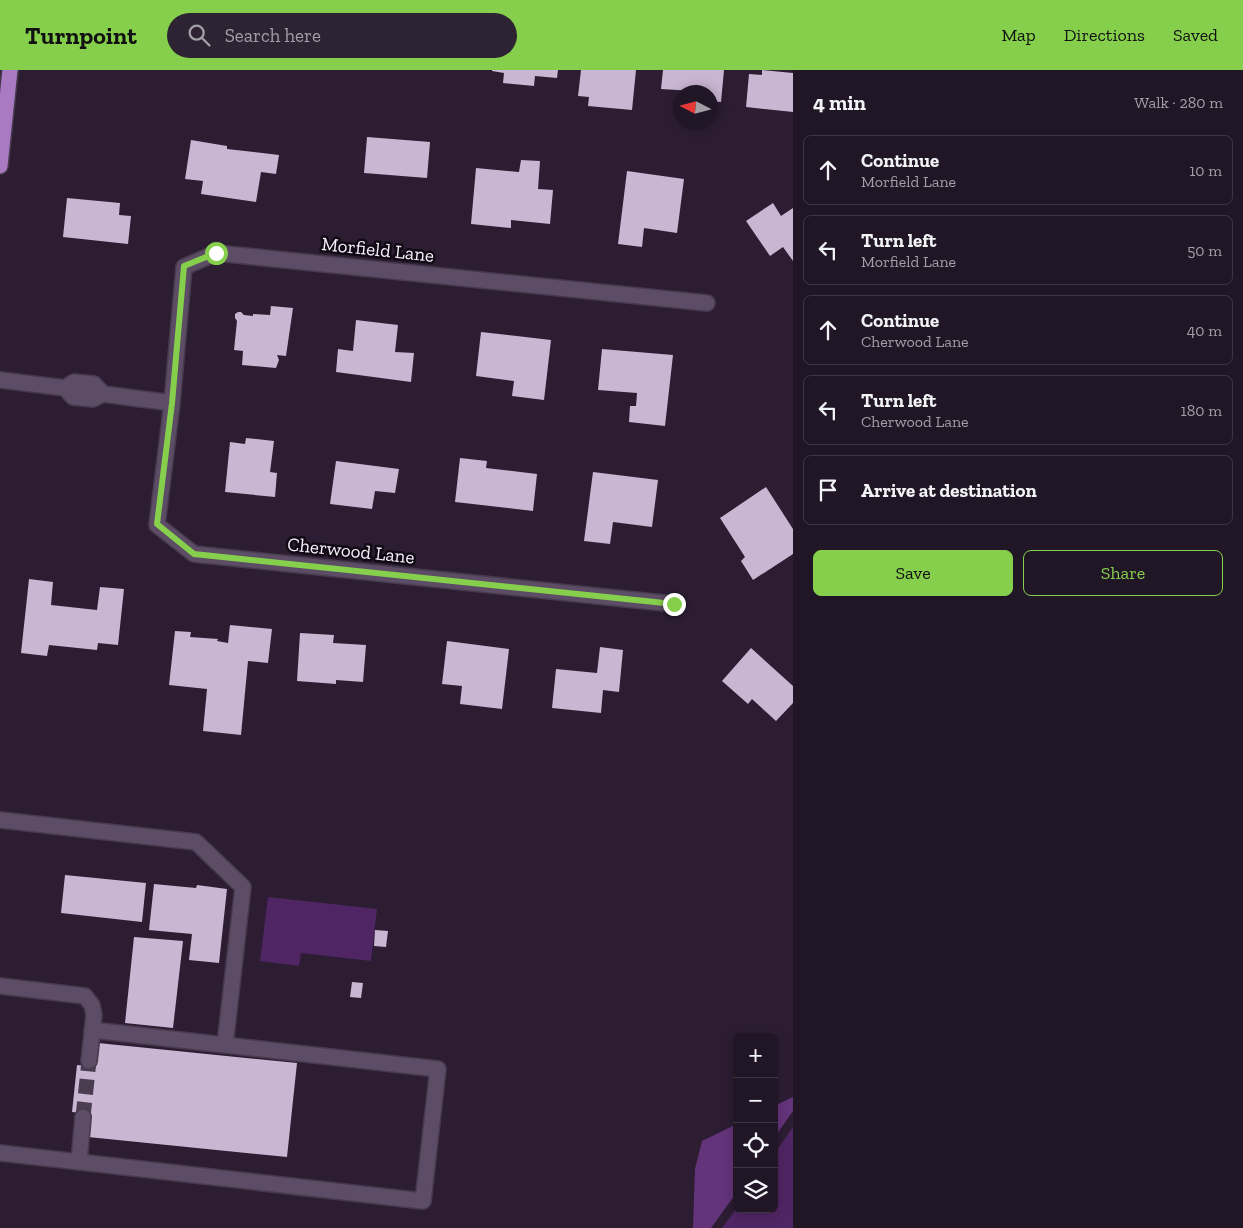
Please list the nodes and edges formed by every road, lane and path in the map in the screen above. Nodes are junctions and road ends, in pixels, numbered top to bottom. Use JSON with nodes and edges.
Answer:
{"nodes":[{"id":1,"x":10,"y":70,"type":"edge"},
{"id":2,"x":0,"y":166,"type":"edge"},
{"id":3,"x":707,"y":303,"type":"dead end"},
{"id":4,"x":0,"y":380,"type":"edge"},
{"id":5,"x":172,"y":403,"type":"junction"},
{"id":6,"x":674,"y":604,"type":"dead end"},
{"id":7,"x":0,"y":820,"type":"edge"},
{"id":8,"x":0,"y":986,"type":"edge"},
{"id":9,"x":92,"y":1030,"type":"junction"},
{"id":10,"x":225,"y":1045,"type":"junction"},
{"id":11,"x":89,"y":1061,"type":"tunnel mouth"},
{"id":12,"x":83,"y":1117,"type":"tunnel mouth"},
{"id":13,"x":0,"y":1153,"type":"edge"},
{"id":14,"x":79,"y":1162,"type":"junction"}],
"edges":[{"from":1,"to":2,"type":"main road"},
{"from":3,"to":5,"type":"street","name":"Morfield Lane"},
{"from":4,"to":5,"type":"street"},
{"from":5,"to":6,"type":"street","name":"Cherwood Lane"},
{"from":7,"to":10,"type":"street"},
{"from":8,"to":9,"type":"street"},
{"from":9,"to":10,"type":"street"},
{"from":9,"to":11,"type":"street"},
{"from":10,"to":14,"type":"street"},
{"from":12,"to":14,"type":"street"},
{"from":13,"to":14,"type":"street"}]}
